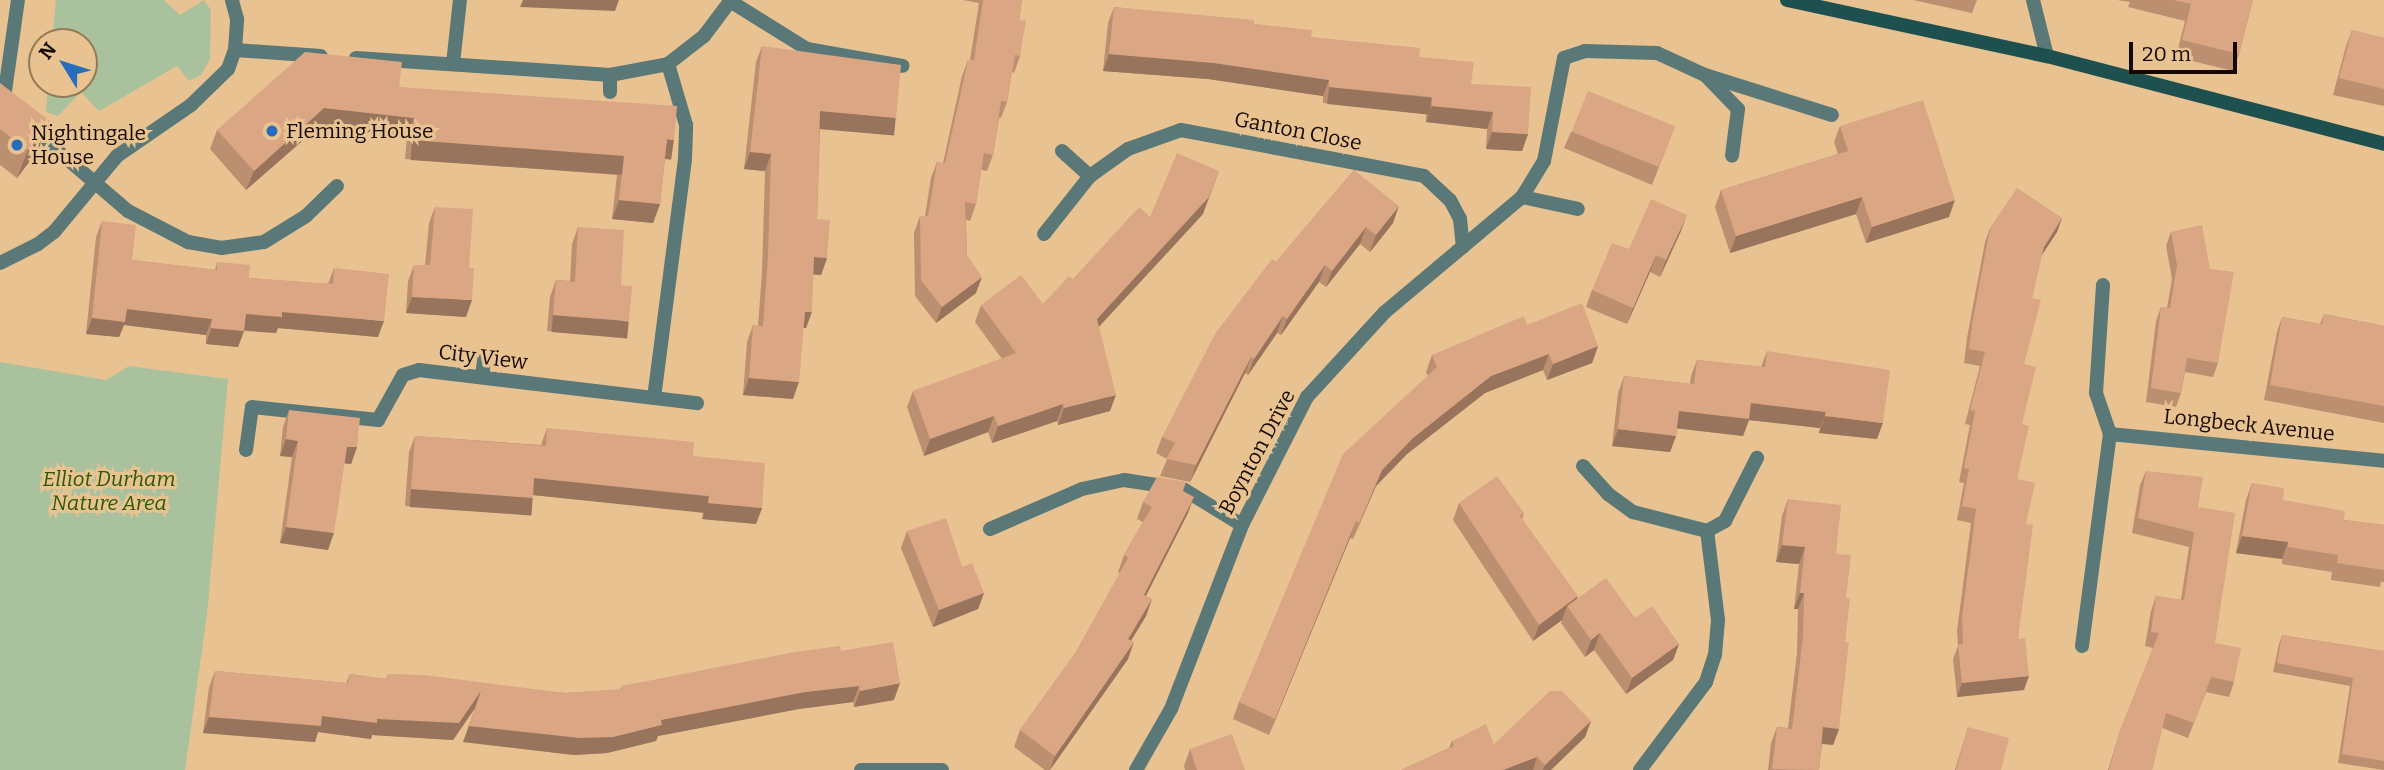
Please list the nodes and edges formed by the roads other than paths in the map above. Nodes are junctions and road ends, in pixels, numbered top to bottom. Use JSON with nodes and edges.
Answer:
{"nodes":[{"id":1,"x":18,"y":0,"type":"edge"},
{"id":2,"x":232,"y":0,"type":"edge"},
{"id":3,"x":460,"y":0,"type":"edge"},
{"id":4,"x":1787,"y":0,"type":"edge"},
{"id":5,"x":2033,"y":0,"type":"edge"},
{"id":6,"x":731,"y":1,"type":"edge"},
{"id":7,"x":235,"y":50,"type":"junction"},
{"id":8,"x":2047,"y":56,"type":"junction"},
{"id":9,"x":453,"y":64,"type":"junction"},
{"id":10,"x":668,"y":64,"type":"junction"},
{"id":11,"x":903,"y":66,"type":"edge"},
{"id":12,"x":610,"y":75,"type":"junction"},
{"id":13,"x":1705,"y":75,"type":"junction"},
{"id":14,"x":610,"y":92,"type":"dead end"},
{"id":15,"x":1832,"y":115,"type":"dead end"},
{"id":16,"x":2384,"y":144,"type":"edge"},
{"id":17,"x":1062,"y":151,"type":"dead end"},
{"id":18,"x":1732,"y":156,"type":"dead end"},
{"id":19,"x":1090,"y":176,"type":"junction"},
{"id":20,"x":93,"y":180,"type":"junction"},
{"id":21,"x":337,"y":186,"type":"dead end"},
{"id":22,"x":1522,"y":197,"type":"junction"},
{"id":23,"x":1578,"y":209,"type":"dead end"},
{"id":24,"x":1044,"y":234,"type":"dead end"},
{"id":25,"x":1463,"y":247,"type":"junction"},
{"id":26,"x":0,"y":263,"type":"edge"},
{"id":27,"x":2103,"y":285,"type":"dead end"},
{"id":28,"x":484,"y":360,"type":"dead end"},
{"id":29,"x":482,"y":377,"type":"junction"},
{"id":30,"x":654,"y":398,"type":"junction"},
{"id":31,"x":697,"y":403,"type":"dead end"},
{"id":32,"x":2110,"y":434,"type":"junction"},
{"id":33,"x":245,"y":455,"type":"dead end"},
{"id":34,"x":1757,"y":458,"type":"dead end"},
{"id":35,"x":2384,"y":461,"type":"edge"},
{"id":36,"x":1583,"y":466,"type":"dead end"},
{"id":37,"x":1242,"y":525,"type":"junction"},
{"id":38,"x":990,"y":529,"type":"dead end"},
{"id":39,"x":1707,"y":531,"type":"junction"},
{"id":40,"x":2082,"y":646,"type":"dead end"},
{"id":41,"x":861,"y":770,"type":"edge"},
{"id":42,"x":942,"y":770,"type":"edge"},
{"id":43,"x":1136,"y":770,"type":"edge"},
{"id":44,"x":1640,"y":770,"type":"edge"}],
"edges":[{"from":1,"to":20,"type":"street"},
{"from":2,"to":7,"type":"street"},
{"from":3,"to":9,"type":"street"},
{"from":4,"to":8,"type":"street"},
{"from":5,"to":8,"type":"street"},
{"from":6,"to":10,"type":"street"},
{"from":6,"to":11,"type":"street"},
{"from":7,"to":9,"type":"street"},
{"from":7,"to":20,"type":"street"},
{"from":8,"to":16,"type":"street"},
{"from":9,"to":12,"type":"street"},
{"from":10,"to":12,"type":"street"},
{"from":10,"to":30,"type":"street"},
{"from":12,"to":14,"type":"street"},
{"from":13,"to":15,"type":"street"},
{"from":13,"to":18,"type":"street"},
{"from":13,"to":22,"type":"street","name":"Boynton Drive"},
{"from":17,"to":19,"type":"street"},
{"from":19,"to":24,"type":"street","name":"Ganton Close"},
{"from":19,"to":25,"type":"street","name":"Ganton Close"},
{"from":20,"to":21,"type":"street"},
{"from":20,"to":26,"type":"street"},
{"from":22,"to":23,"type":"street"},
{"from":22,"to":25,"type":"street","name":"Boynton Drive"},
{"from":25,"to":37,"type":"street","name":"Boynton Drive"},
{"from":27,"to":32,"type":"street"},
{"from":28,"to":29,"type":"street"},
{"from":29,"to":30,"type":"street","name":"City View"},
{"from":29,"to":33,"type":"street","name":"City View"},
{"from":30,"to":31,"type":"street","name":"City View"},
{"from":32,"to":35,"type":"street","name":"Longbeck Avenue"},
{"from":32,"to":40,"type":"street"},
{"from":34,"to":39,"type":"street"},
{"from":36,"to":39,"type":"street"},
{"from":37,"to":38,"type":"street"},
{"from":37,"to":43,"type":"street","name":"Boynton Drive"},
{"from":39,"to":44,"type":"street"},
{"from":41,"to":42,"type":"street"}]}
